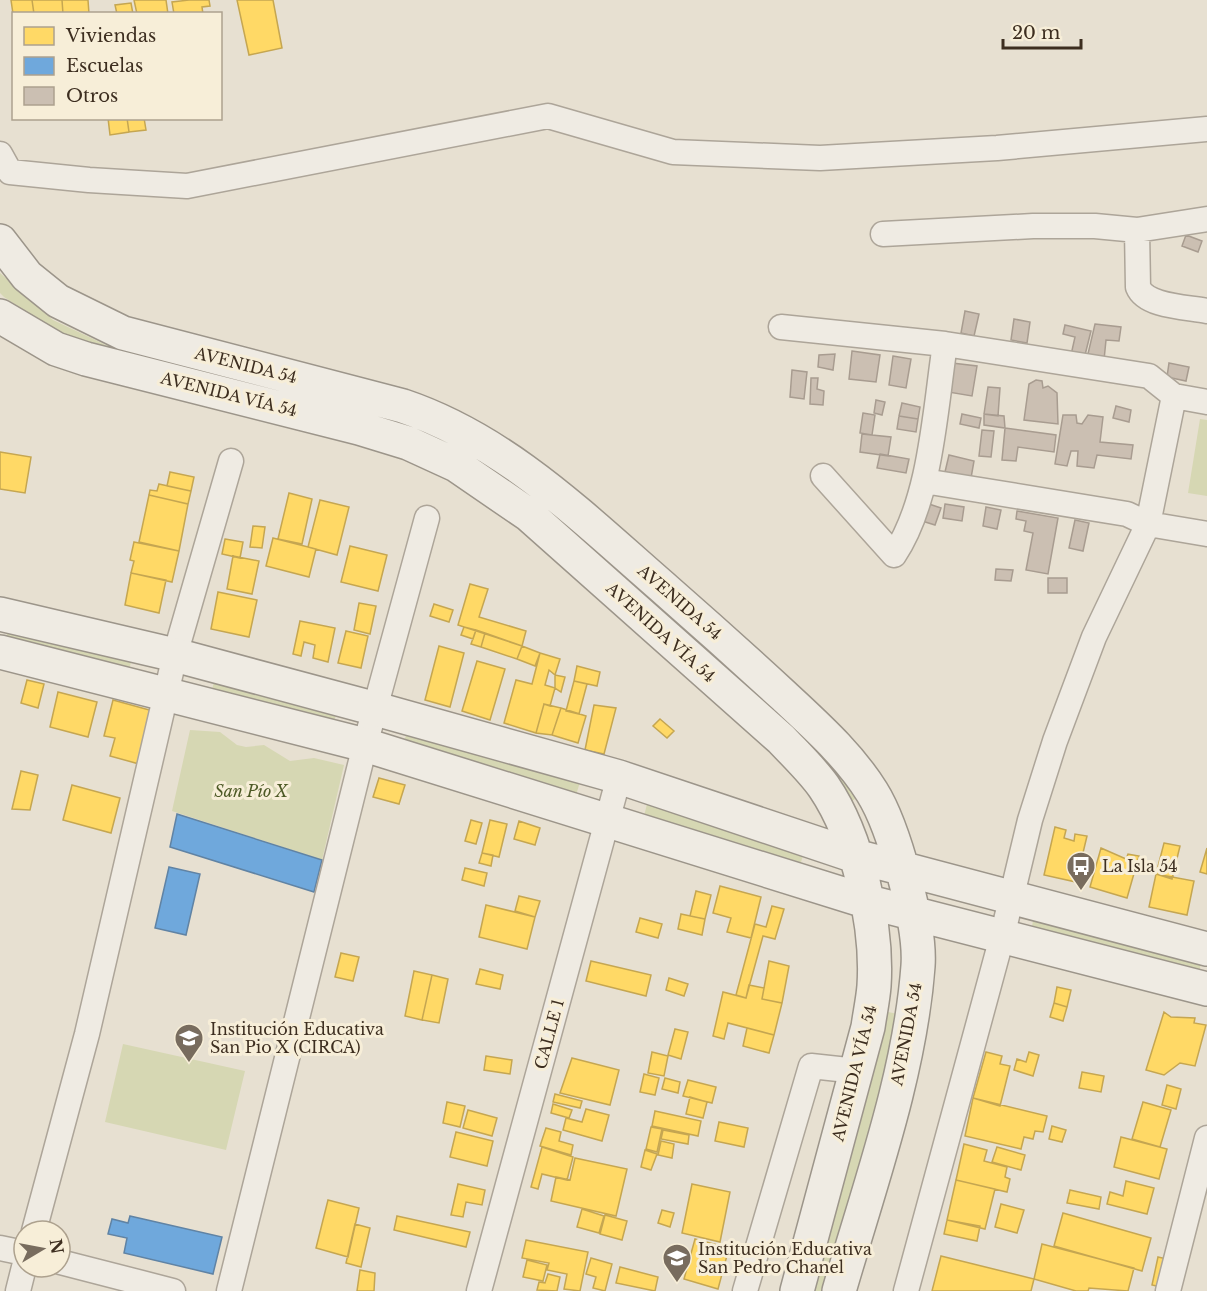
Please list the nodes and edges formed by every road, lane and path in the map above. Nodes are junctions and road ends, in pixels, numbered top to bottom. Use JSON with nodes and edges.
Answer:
{"nodes":[{"id":1,"x":1207,"y":129,"type":"edge"},
{"id":2,"x":0,"y":154,"type":"edge"},
{"id":3,"x":1207,"y":219,"type":"edge"},
{"id":4,"x":1137,"y":230,"type":"junction"},
{"id":5,"x":883,"y":234,"type":"dead end"},
{"id":6,"x":0,"y":242,"type":"edge"},
{"id":7,"x":1207,"y":311,"type":"edge"},
{"id":8,"x":0,"y":316,"type":"edge"},
{"id":9,"x":780,"y":327,"type":"dead end"},
{"id":10,"x":945,"y":344,"type":"junction"},
{"id":11,"x":1174,"y":396,"type":"junction"},
{"id":12,"x":1207,"y":402,"type":"edge"},
{"id":13,"x":231,"y":460,"type":"dead end"},
{"id":14,"x":824,"y":476,"type":"dead end"},
{"id":15,"x":924,"y":481,"type":"junction"},
{"id":16,"x":428,"y":518,"type":"dead end"},
{"id":17,"x":1148,"y":524,"type":"junction"},
{"id":18,"x":1207,"y":534,"type":"edge"},
{"id":19,"x":0,"y":614,"type":"edge"},
{"id":20,"x":0,"y":652,"type":"edge"},
{"id":21,"x":175,"y":655,"type":"junction"},
{"id":22,"x":168,"y":693,"type":"junction"},
{"id":23,"x":376,"y":709,"type":"junction"},
{"id":24,"x":365,"y":745,"type":"junction"},
{"id":25,"x":619,"y":777,"type":"junction"},
{"id":26,"x":607,"y":819,"type":"junction"},
{"id":27,"x":855,"y":856,"type":"junction"},
{"id":28,"x":903,"y":869,"type":"junction"},
{"id":29,"x":1010,"y":898,"type":"junction"},
{"id":30,"x":865,"y":901,"type":"junction"},
{"id":31,"x":912,"y":912,"type":"junction"},
{"id":32,"x":1002,"y":937,"type":"junction"},
{"id":33,"x":1207,"y":949,"type":"edge"},
{"id":34,"x":919,"y":964,"type":"junction"},
{"id":35,"x":1207,"y":989,"type":"edge"},
{"id":36,"x":856,"y":1071,"type":"junction"},
{"id":37,"x":1207,"y":1138,"type":"edge"},
{"id":38,"x":37,"y":1219,"type":"edge"},
{"id":39,"x":72,"y":1265,"type":"edge"},
{"id":40,"x":174,"y":1291,"type":"edge"},
{"id":41,"x":229,"y":1291,"type":"edge"},
{"id":42,"x":479,"y":1291,"type":"edge"},
{"id":43,"x":745,"y":1291,"type":"edge"},
{"id":44,"x":797,"y":1291,"type":"edge"},
{"id":45,"x":838,"y":1291,"type":"edge"},
{"id":46,"x":906,"y":1291,"type":"edge"},
{"id":47,"x":1168,"y":1291,"type":"edge"}],
"edges":[{"from":1,"to":2,"type":"street"},
{"from":3,"to":4,"type":"street"},
{"from":4,"to":5,"type":"street"},
{"from":4,"to":7,"type":"street"},
{"from":6,"to":28,"type":"main road","name":"AVENIDA 54"},
{"from":8,"to":27,"type":"main road","name":"AVENIDA VÍA 54"},
{"from":9,"to":10,"type":"street"},
{"from":10,"to":11,"type":"street"},
{"from":10,"to":15,"type":"street"},
{"from":11,"to":12,"type":"street"},
{"from":11,"to":17,"type":"street"},
{"from":13,"to":21,"type":"street"},
{"from":14,"to":15,"type":"street"},
{"from":15,"to":17,"type":"street"},
{"from":16,"to":23,"type":"street"},
{"from":17,"to":18,"type":"street"},
{"from":17,"to":29,"type":"street"},
{"from":19,"to":21,"type":"main road"},
{"from":20,"to":22,"type":"main road"},
{"from":21,"to":22,"type":"street"},
{"from":21,"to":23,"type":"main road"},
{"from":22,"to":24,"type":"main road"},
{"from":22,"to":38,"type":"street"},
{"from":23,"to":24,"type":"street"},
{"from":23,"to":25,"type":"main road"},
{"from":24,"to":26,"type":"main road"},
{"from":24,"to":41,"type":"street"},
{"from":25,"to":26,"type":"street","name":"CALLE 1"},
{"from":25,"to":27,"type":"main road"},
{"from":26,"to":30,"type":"main road"},
{"from":26,"to":42,"type":"street","name":"CALLE 1"},
{"from":27,"to":28,"type":"main road"},
{"from":27,"to":30,"type":"main road","name":"AVENIDA VÍA 54"},
{"from":28,"to":29,"type":"main road"},
{"from":28,"to":31,"type":"main road","name":"AVENIDA 54"},
{"from":29,"to":32,"type":"street"},
{"from":29,"to":33,"type":"main road"},
{"from":30,"to":31,"type":"main road"},
{"from":30,"to":36,"type":"main road","name":"AVENIDA VÍA 54"},
{"from":31,"to":32,"type":"main road"},
{"from":31,"to":34,"type":"main road","name":"AVENIDA 54"},
{"from":32,"to":34,"type":"main road"},
{"from":32,"to":35,"type":"main road"},
{"from":32,"to":46,"type":"street"},
{"from":34,"to":45,"type":"main road","name":"AVENIDA 54"},
{"from":36,"to":43,"type":"street"},
{"from":36,"to":44,"type":"main road","name":"AVENIDA VÍA 54"},
{"from":37,"to":47,"type":"street"},
{"from":39,"to":40,"type":"street"}]}
